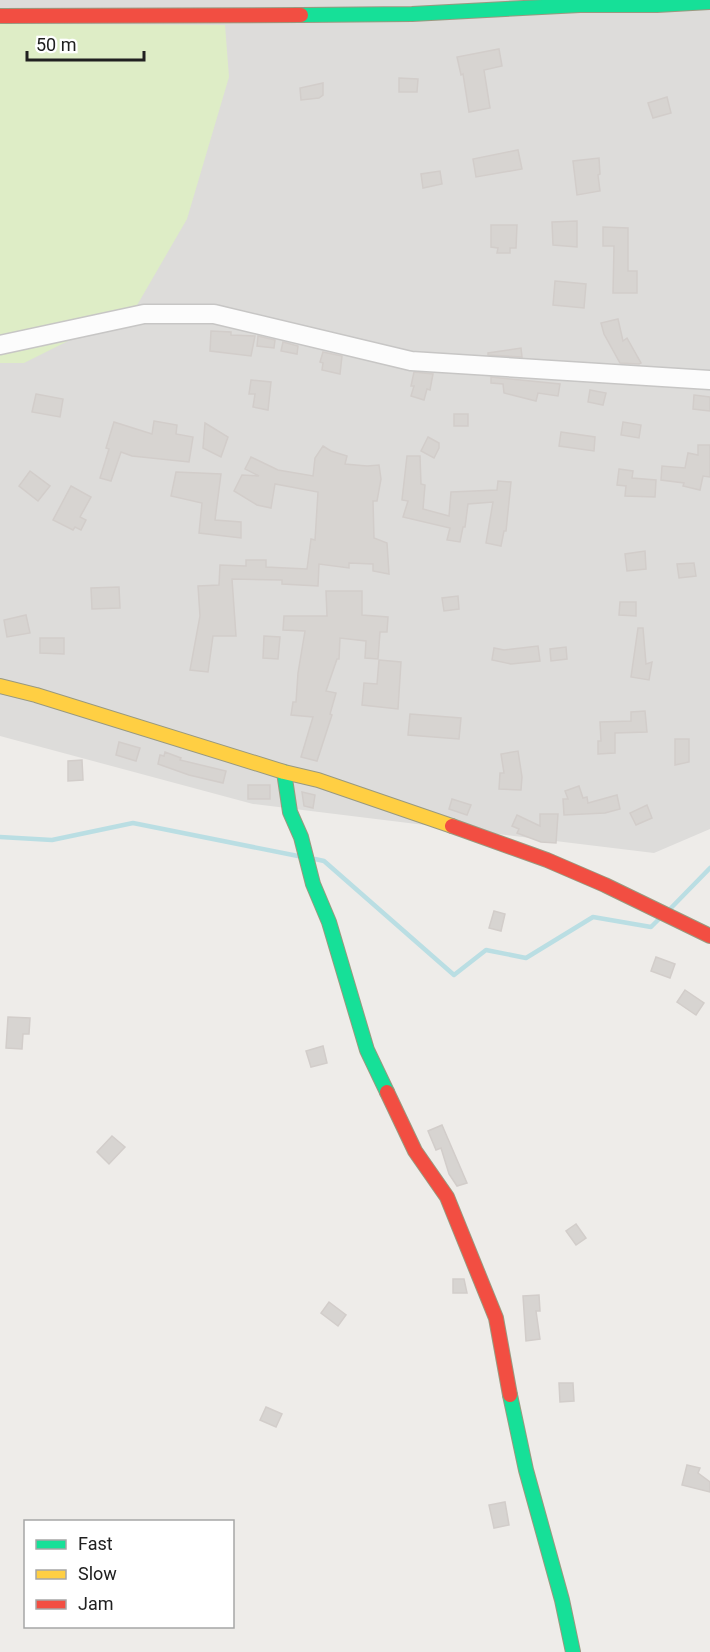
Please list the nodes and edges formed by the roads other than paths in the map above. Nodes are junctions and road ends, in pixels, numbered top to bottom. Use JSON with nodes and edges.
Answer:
{"nodes":[{"id":1,"x":710,"y":2,"type":"edge"},
{"id":2,"x":0,"y":16,"type":"edge"},
{"id":3,"x":0,"y":345,"type":"edge"},
{"id":4,"x":710,"y":380,"type":"edge"},
{"id":5,"x":0,"y":686,"type":"edge"},
{"id":6,"x":284,"y":772,"type":"junction"},
{"id":7,"x":710,"y":936,"type":"edge"},
{"id":8,"x":573,"y":1652,"type":"edge"}],
"edges":[{"from":1,"to":2,"type":"street"},
{"from":3,"to":4,"type":"street"},
{"from":5,"to":6,"type":"street"},
{"from":6,"to":7,"type":"street"},
{"from":6,"to":8,"type":"street"}]}
